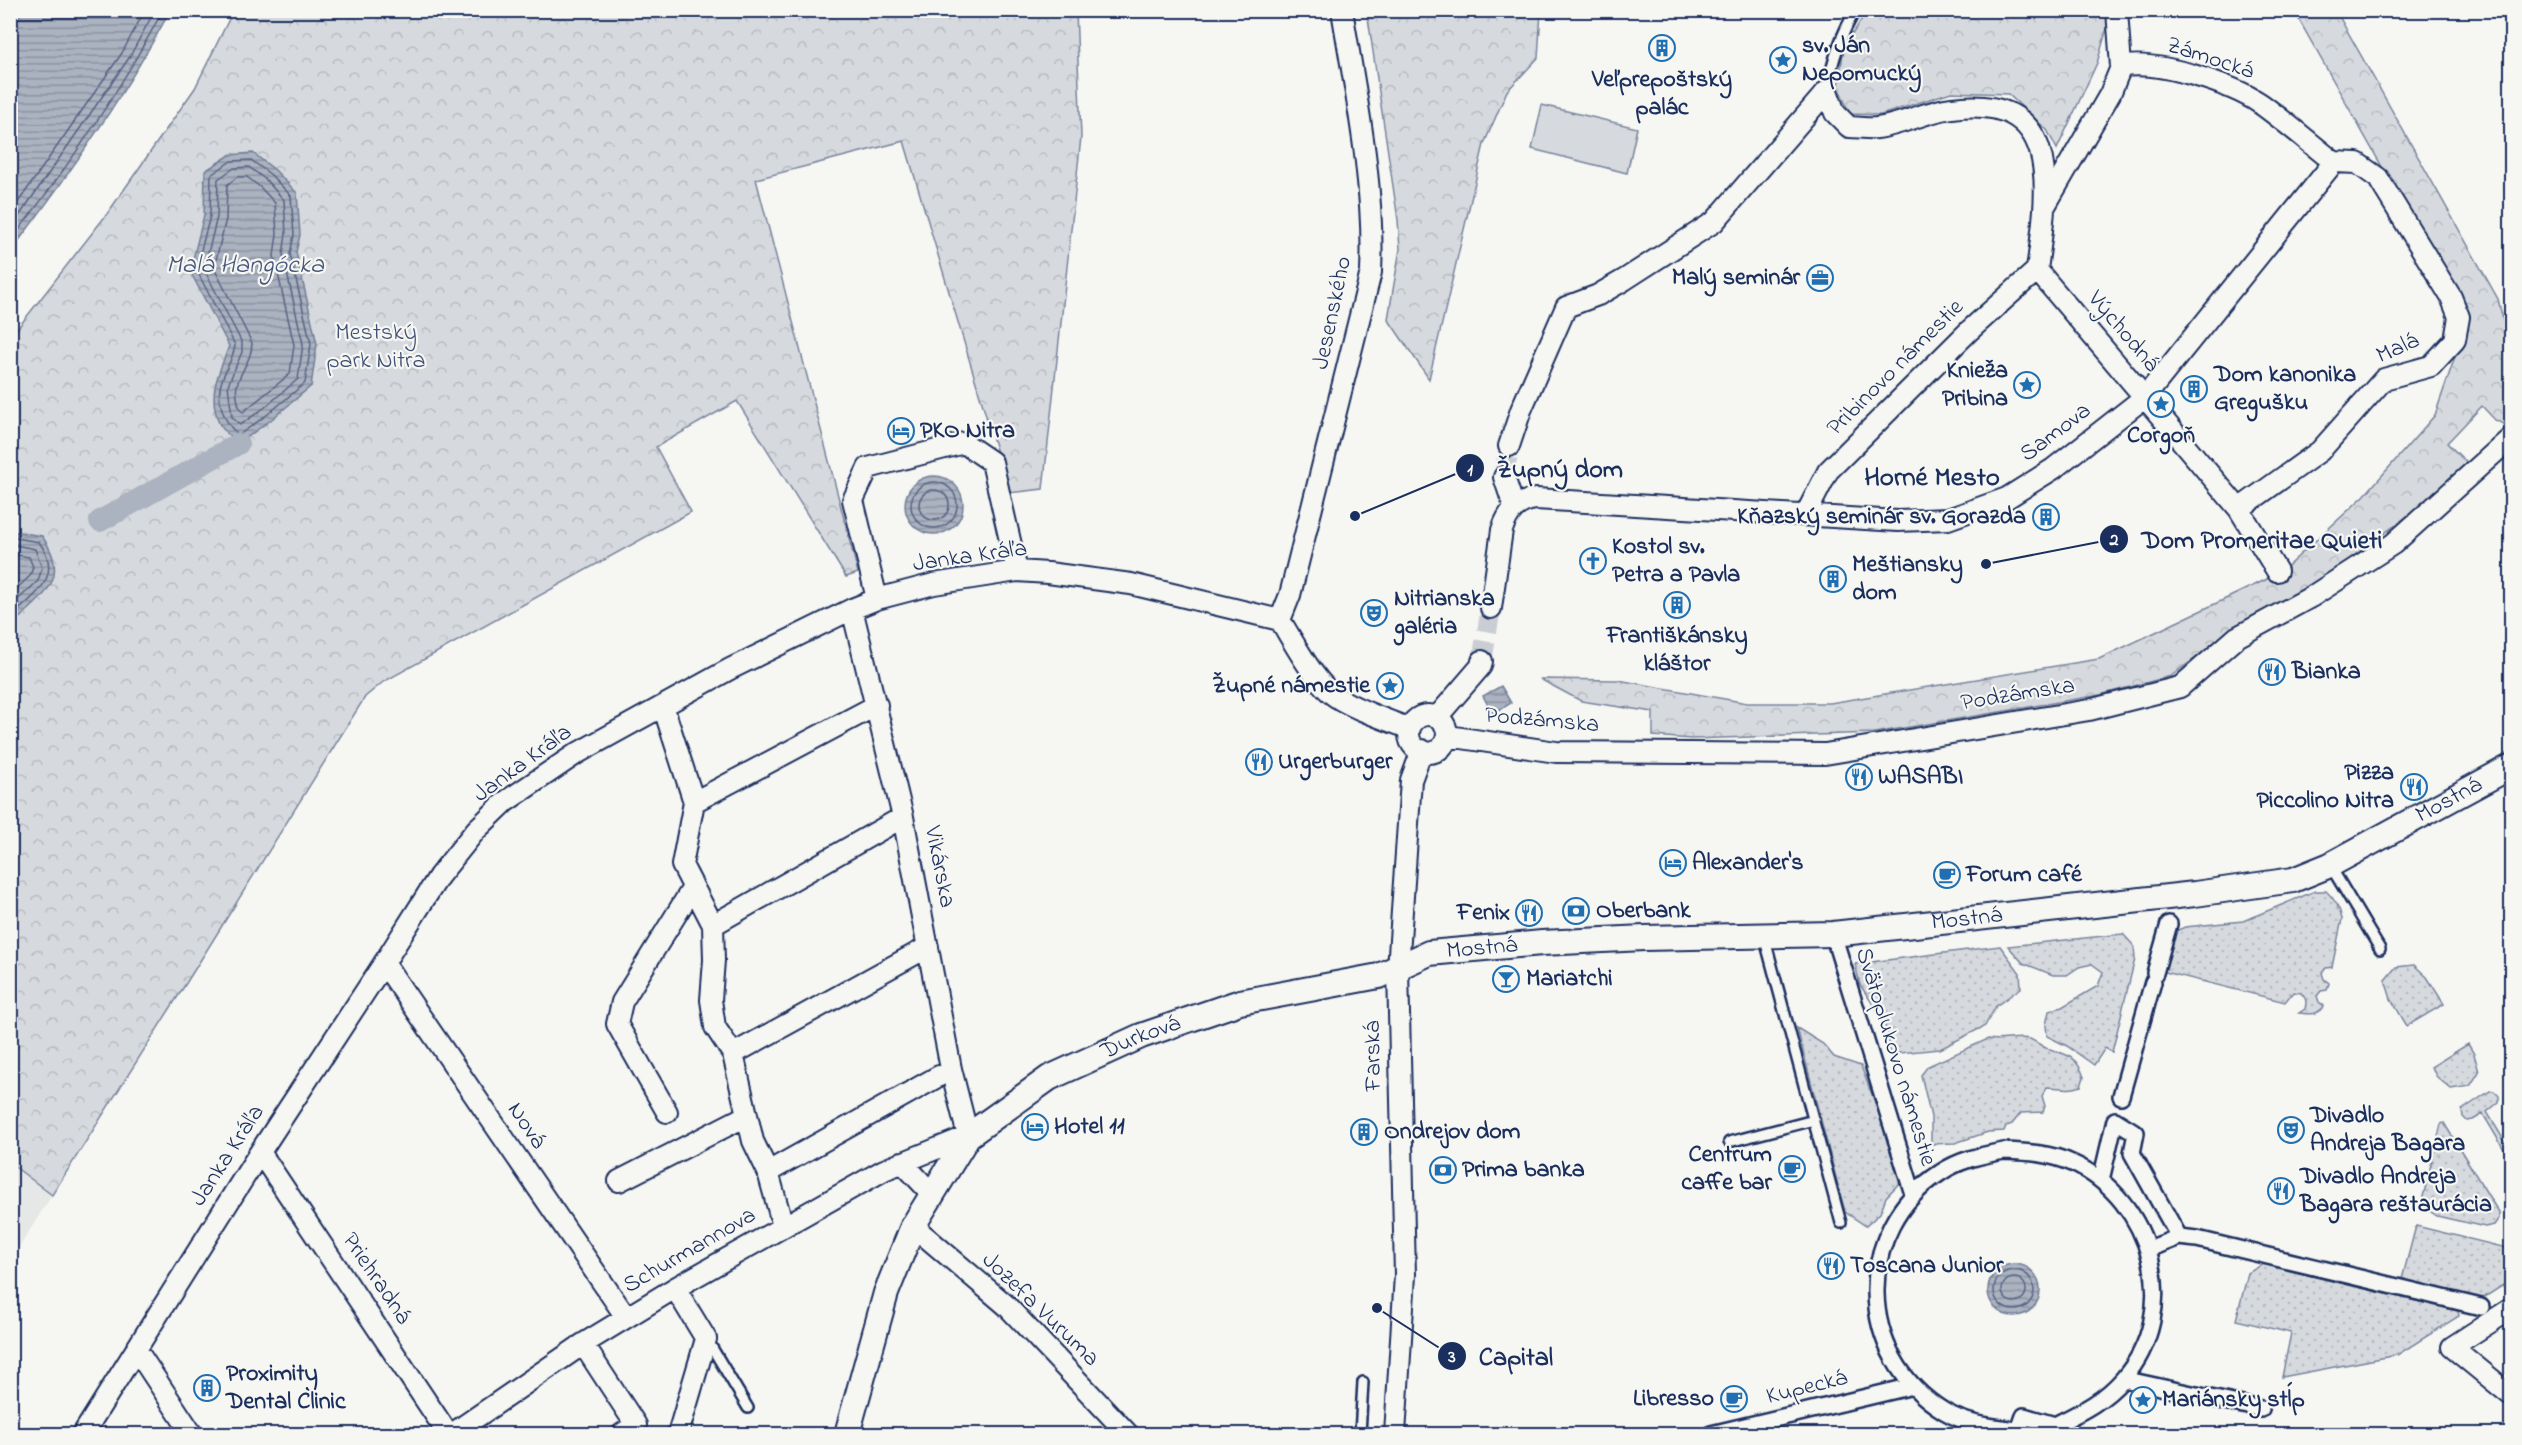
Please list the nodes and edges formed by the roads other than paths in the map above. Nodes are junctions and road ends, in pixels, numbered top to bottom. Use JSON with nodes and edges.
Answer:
{"nodes":[{"id":1,"x":1342,"y":10,"type":"edge"},
{"id":2,"x":1856,"y":10,"type":"edge"},
{"id":3,"x":2117,"y":10,"type":"edge"},
{"id":4,"x":2121,"y":67,"type":"junction"},
{"id":5,"x":1827,"y":91,"type":"junction"},
{"id":6,"x":2334,"y":162,"type":"junction"},
{"id":7,"x":2045,"y":207,"type":"junction"},
{"id":8,"x":2037,"y":270,"type":"junction"},
{"id":9,"x":2145,"y":397,"type":"junction"},
{"id":10,"x":2509,"y":439,"type":"edge"},
{"id":11,"x":1509,"y":446,"type":"tunnel mouth"},
{"id":12,"x":1504,"y":477,"type":"tunnel mouth"},
{"id":13,"x":1514,"y":507,"type":"junction"},
{"id":14,"x":2240,"y":509,"type":"junction"},
{"id":15,"x":1806,"y":514,"type":"junction"},
{"id":16,"x":1017,"y":571,"type":"junction"},
{"id":17,"x":2277,"y":571,"type":"dead end"},
{"id":18,"x":877,"y":599,"type":"junction"},
{"id":19,"x":1491,"y":608,"type":"tunnel mouth"},
{"id":20,"x":852,"y":609,"type":"junction"},
{"id":21,"x":1280,"y":620,"type":"junction"},
{"id":22,"x":1482,"y":661,"type":"tunnel mouth"},
{"id":23,"x":877,"y":705,"type":"junction"},
{"id":24,"x":663,"y":706,"type":"junction"},
{"id":25,"x":1438,"y":716,"type":"junction"},
{"id":26,"x":1408,"y":728,"type":"junction"},
{"id":27,"x":1448,"y":736,"type":"junction"},
{"id":28,"x":1422,"y":750,"type":"junction"},
{"id":29,"x":2511,"y":766,"type":"edge"},
{"id":30,"x":694,"y":802,"type":"junction"},
{"id":31,"x":903,"y":817,"type":"junction"},
{"id":32,"x":2330,"y":865,"type":"junction"},
{"id":33,"x":692,"y":889,"type":"junction"},
{"id":34,"x":2169,"y":924,"type":"dead end"},
{"id":35,"x":713,"y":925,"type":"junction"},
{"id":36,"x":1833,"y":934,"type":"junction"},
{"id":37,"x":1764,"y":936,"type":"junction"},
{"id":38,"x":928,"y":948,"type":"junction"},
{"id":39,"x":2380,"y":949,"type":"dead end"},
{"id":40,"x":384,"y":963,"type":"junction"},
{"id":41,"x":1398,"y":969,"type":"junction"},
{"id":42,"x":733,"y":1054,"type":"junction"},
{"id":43,"x":939,"y":1076,"type":"dead end"},
{"id":44,"x":2121,"y":1096,"type":"dead end"},
{"id":45,"x":667,"y":1112,"type":"dead end"},
{"id":46,"x":746,"y":1116,"type":"junction"},
{"id":47,"x":1814,"y":1120,"type":"junction"},
{"id":48,"x":968,"y":1136,"type":"junction"},
{"id":49,"x":1730,"y":1142,"type":"dead end"},
{"id":50,"x":260,"y":1152,"type":"junction"},
{"id":51,"x":902,"y":1162,"type":"junction"},
{"id":52,"x":768,"y":1172,"type":"junction"},
{"id":53,"x":619,"y":1180,"type":"dead end"},
{"id":54,"x":2101,"y":1180,"type":"junction"},
{"id":55,"x":932,"y":1194,"type":"junction"},
{"id":56,"x":1913,"y":1194,"type":"junction"},
{"id":57,"x":1841,"y":1223,"type":"dead end"},
{"id":58,"x":783,"y":1226,"type":"junction"},
{"id":59,"x":913,"y":1226,"type":"junction"},
{"id":60,"x":2179,"y":1237,"type":"junction"},
{"id":61,"x":2154,"y":1247,"type":"dead end"},
{"id":62,"x":675,"y":1288,"type":"junction"},
{"id":63,"x":2481,"y":1307,"type":"dead end"},
{"id":64,"x":2511,"y":1308,"type":"edge"},
{"id":65,"x":626,"y":1317,"type":"junction"},
{"id":66,"x":706,"y":1339,"type":"junction"},
{"id":67,"x":583,"y":1344,"type":"junction"},
{"id":68,"x":136,"y":1349,"type":"junction"},
{"id":69,"x":2123,"y":1379,"type":"junction"},
{"id":70,"x":1363,"y":1382,"type":"dead end"},
{"id":71,"x":1913,"y":1386,"type":"junction"},
{"id":72,"x":2511,"y":1396,"type":"edge"},
{"id":73,"x":748,"y":1408,"type":"dead end"},
{"id":74,"x":2261,"y":1409,"type":"dead end"},
{"id":75,"x":1981,"y":1430,"type":"edge"},
{"id":76,"x":83,"y":1434,"type":"edge"},
{"id":77,"x":192,"y":1434,"type":"edge"},
{"id":78,"x":450,"y":1434,"type":"edge"},
{"id":79,"x":622,"y":1434,"type":"edge"},
{"id":80,"x":678,"y":1434,"type":"edge"},
{"id":81,"x":847,"y":1434,"type":"edge"},
{"id":82,"x":1128,"y":1434,"type":"edge"},
{"id":83,"x":1360,"y":1434,"type":"edge"},
{"id":84,"x":1395,"y":1434,"type":"edge"},
{"id":85,"x":1711,"y":1434,"type":"edge"}],
"edges":[{"from":1,"to":21,"type":"street","name":"Jesenského"},
{"from":2,"to":5,"type":"lane"},
{"from":3,"to":4,"type":"street"},
{"from":4,"to":6,"type":"street","name":"Zámocká"},
{"from":4,"to":7,"type":"street"},
{"from":5,"to":7,"type":"street"},
{"from":5,"to":11,"type":"street"},
{"from":6,"to":9,"type":"street","name":"Samova"},
{"from":6,"to":14,"type":"street","name":"Malá"},
{"from":7,"to":8,"type":"street"},
{"from":8,"to":9,"type":"street","name":"Východná"},
{"from":8,"to":15,"type":"street","name":"Pribinovo námestie"},
{"from":9,"to":14,"type":"street","name":"Východná"},
{"from":9,"to":15,"type":"street","name":"Samova"},
{"from":10,"to":27,"type":"street","name":"Podzámska"},
{"from":12,"to":13,"type":"street"},
{"from":13,"to":15,"type":"street","name":"Samova"},
{"from":13,"to":19,"type":"street"},
{"from":14,"to":17,"type":"street","name":"Východná"},
{"from":16,"to":18,"type":"street","name":"Janka Kráľa"},
{"from":16,"to":18,"type":"street"},
{"from":16,"to":21,"type":"street","name":"Janka Kráľa"},
{"from":18,"to":20,"type":"street","name":"Janka Kráľa"},
{"from":20,"to":23,"type":"street","name":"Vikárska"},
{"from":20,"to":24,"type":"street","name":"Janka Kráľa"},
{"from":21,"to":26,"type":"street"},
{"from":22,"to":25,"type":"street"},
{"from":23,"to":30,"type":"street"},
{"from":23,"to":31,"type":"street","name":"Vikárska"},
{"from":24,"to":30,"type":"street"},
{"from":24,"to":40,"type":"street","name":"Janka Kráľa"},
{"from":25,"to":26,"type":"street"},
{"from":25,"to":27,"type":"street"},
{"from":26,"to":28,"type":"street"},
{"from":27,"to":28,"type":"street"},
{"from":28,"to":41,"type":"street","name":"Farská"},
{"from":29,"to":32,"type":"street","name":"Mostná"},
{"from":30,"to":33,"type":"street"},
{"from":31,"to":35,"type":"street"},
{"from":31,"to":38,"type":"street","name":"Vikárska"},
{"from":32,"to":36,"type":"street","name":"Mostná"},
{"from":32,"to":39,"type":"lane"},
{"from":33,"to":35,"type":"street"},
{"from":33,"to":45,"type":"street"},
{"from":34,"to":44,"type":"street"},
{"from":35,"to":42,"type":"street"},
{"from":36,"to":37,"type":"street","name":"Mostná"},
{"from":36,"to":56,"type":"street","name":"Svätoplukovo námestie"},
{"from":37,"to":41,"type":"street","name":"Mostná"},
{"from":37,"to":47,"type":"lane"},
{"from":38,"to":42,"type":"street"},
{"from":38,"to":48,"type":"street","name":"Vikárska"},
{"from":40,"to":50,"type":"street","name":"Janka Kráľa"},
{"from":40,"to":65,"type":"street","name":"Nová"},
{"from":41,"to":48,"type":"street","name":"Ďurková"},
{"from":41,"to":84,"type":"street","name":"Farská"},
{"from":42,"to":46,"type":"street"},
{"from":43,"to":52,"type":"street"},
{"from":46,"to":52,"type":"street"},
{"from":46,"to":53,"type":"street"},
{"from":47,"to":49,"type":"lane"},
{"from":47,"to":57,"type":"lane"},
{"from":48,"to":51,"type":"street","name":"Schurmannova"},
{"from":48,"to":55,"type":"street","name":"Ďurková"},
{"from":50,"to":68,"type":"street","name":"Janka Kráľa"},
{"from":50,"to":78,"type":"street","name":"Priehradná"},
{"from":51,"to":55,"type":"street"},
{"from":51,"to":58,"type":"street","name":"Schurmannova"},
{"from":52,"to":58,"type":"street"},
{"from":54,"to":56,"type":"street"},
{"from":54,"to":60,"type":"street"},
{"from":54,"to":69,"type":"street"},
{"from":55,"to":59,"type":"street","name":"Ďurková"},
{"from":56,"to":71,"type":"street"},
{"from":58,"to":62,"type":"street","name":"Schurmannova"},
{"from":59,"to":81,"type":"street","name":"Ďurková"},
{"from":59,"to":82,"type":"street","name":"Jozefa Vuruma"},
{"from":60,"to":61,"type":"street"},
{"from":60,"to":63,"type":"street"},
{"from":62,"to":65,"type":"street","name":"Schurmannova"},
{"from":62,"to":66,"type":"street"},
{"from":64,"to":72,"type":"street"},
{"from":65,"to":67,"type":"street","name":"Schurmannova"},
{"from":66,"to":73,"type":"lane"},
{"from":66,"to":80,"type":"street"},
{"from":67,"to":78,"type":"street","name":"Schurmannova"},
{"from":67,"to":79,"type":"street"},
{"from":68,"to":76,"type":"street","name":"Janka Kráľa"},
{"from":68,"to":77,"type":"street"},
{"from":69,"to":74,"type":"street"},
{"from":69,"to":75,"type":"street"},
{"from":70,"to":83,"type":"lane"},
{"from":71,"to":75,"type":"street"},
{"from":71,"to":85,"type":"street","name":"Kupecká"}]}
